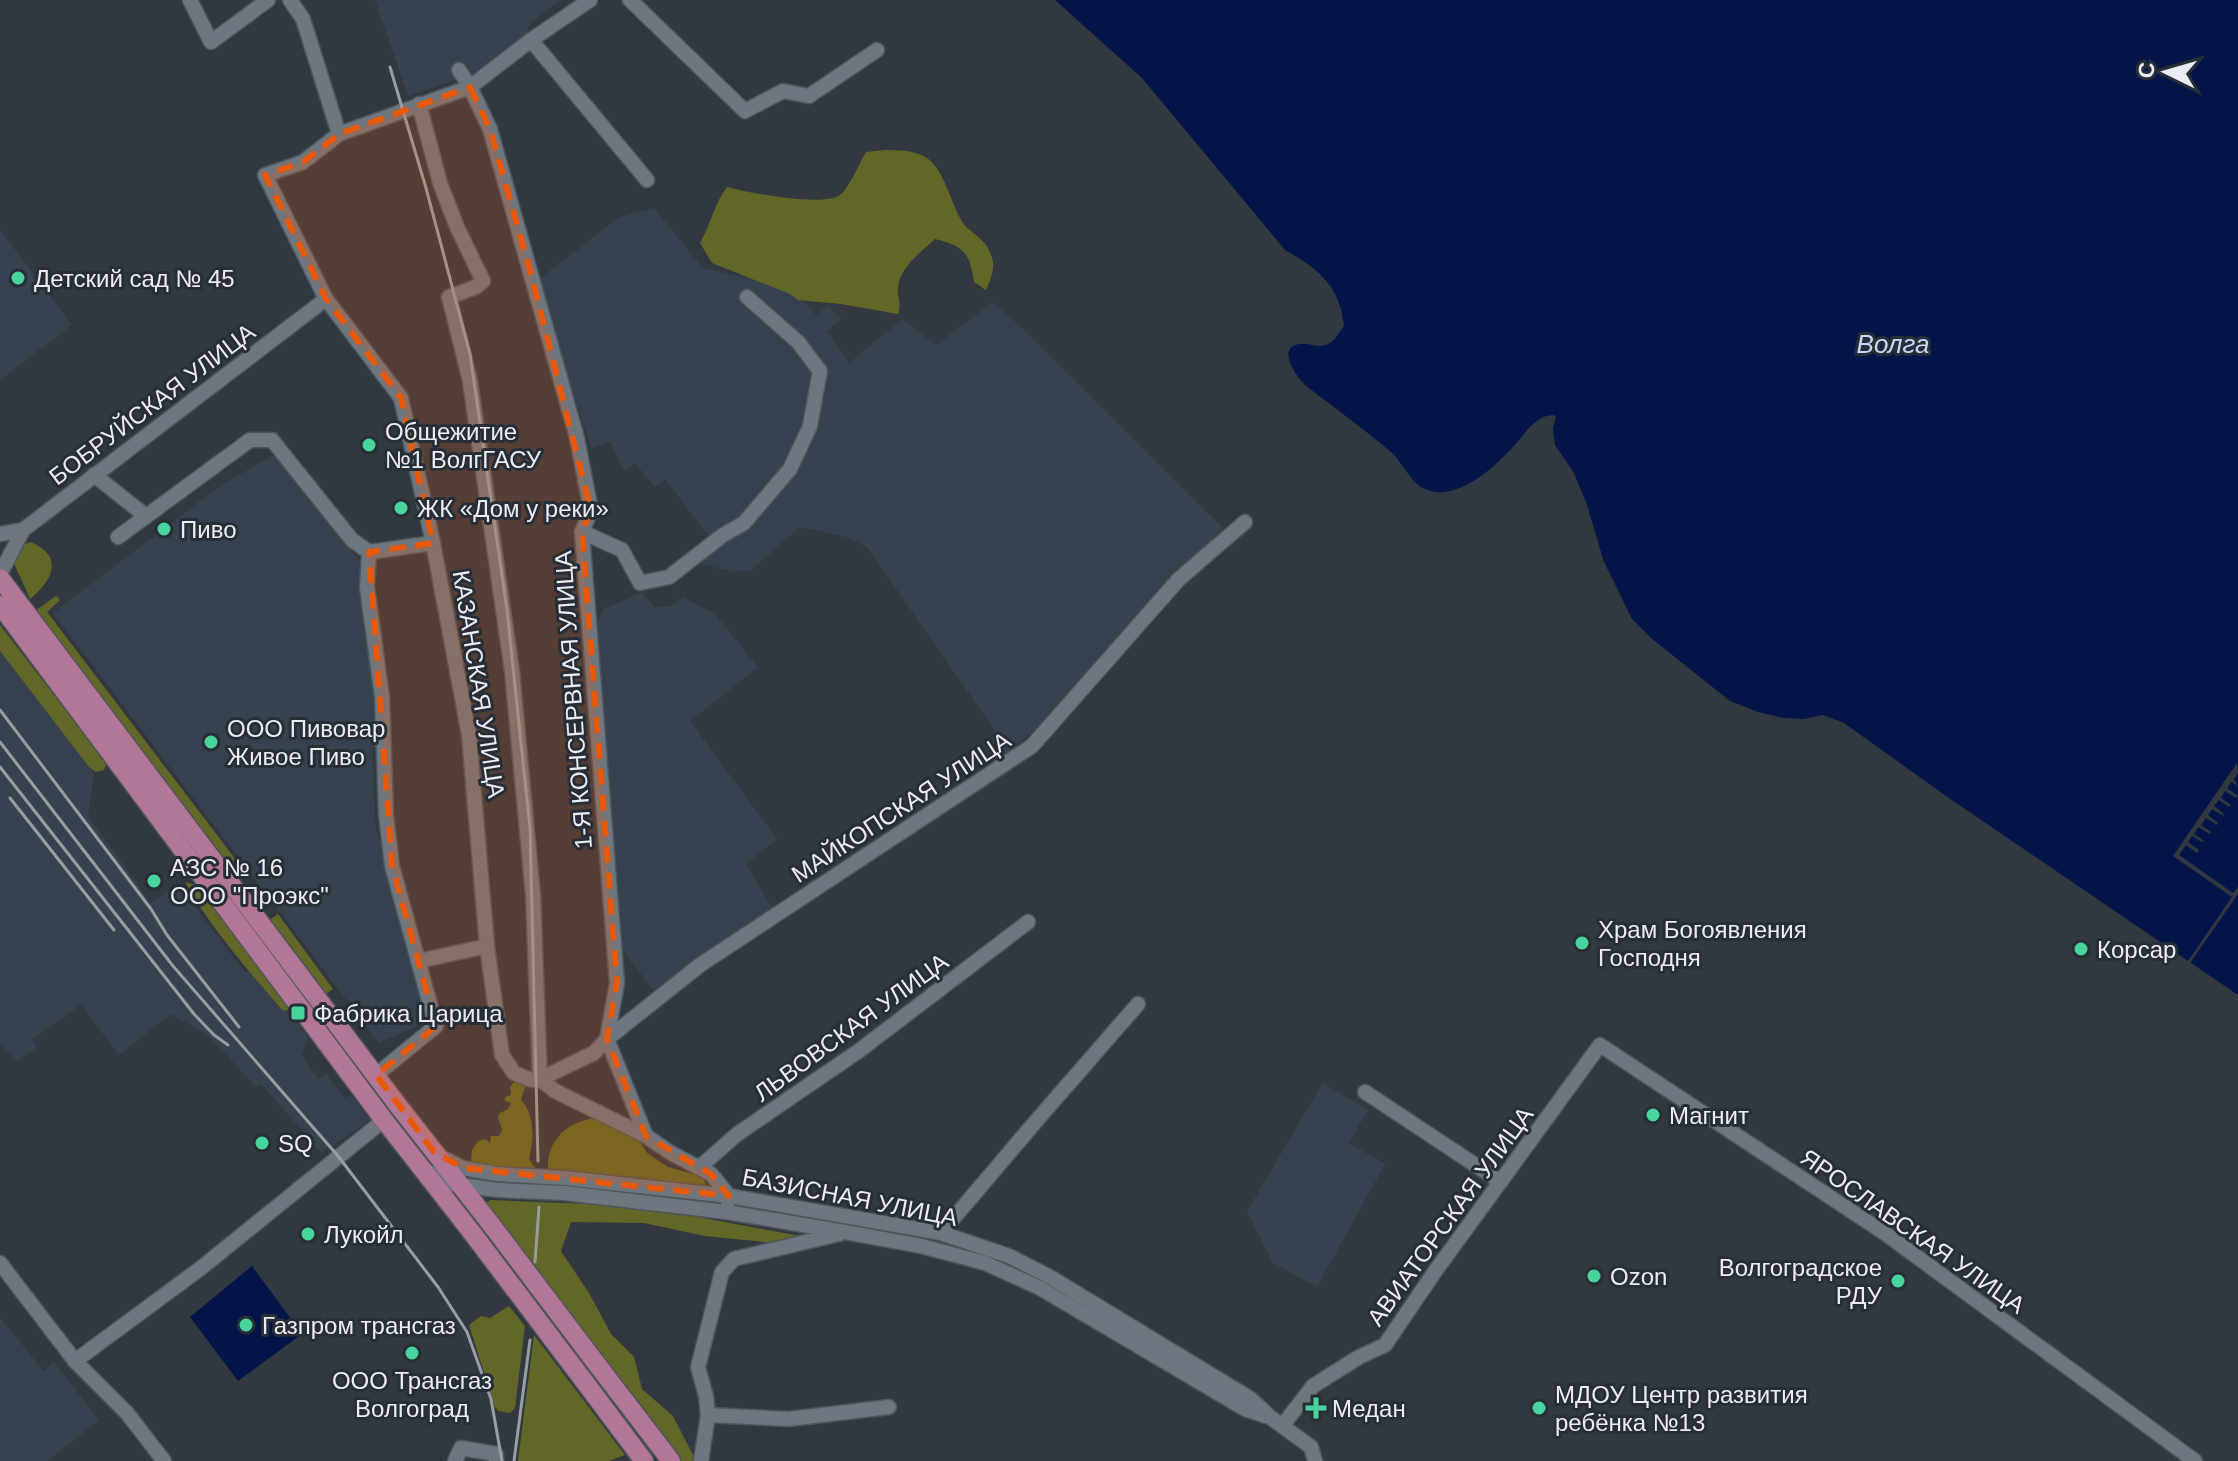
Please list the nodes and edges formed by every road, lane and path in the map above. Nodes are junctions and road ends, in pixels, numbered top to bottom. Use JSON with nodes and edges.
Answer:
{"nodes":[{"id":1,"x":190,"y":0,"type":"edge"},
{"id":2,"x":268,"y":0,"type":"edge"},
{"id":3,"x":290,"y":0,"type":"edge"},
{"id":4,"x":590,"y":0,"type":"edge"},
{"id":5,"x":630,"y":0,"type":"edge"},
{"id":6,"x":531,"y":40,"type":"junction"},
{"id":7,"x":877,"y":50,"type":"dead end"},
{"id":8,"x":459,"y":70,"type":"dead end"},
{"id":9,"x":470,"y":87,"type":"junction"},
{"id":10,"x":419,"y":104,"type":"junction"},
{"id":11,"x":339,"y":134,"type":"junction"},
{"id":12,"x":647,"y":180,"type":"dead end"},
{"id":13,"x":747,"y":297,"type":"dead end"},
{"id":14,"x":326,"y":299,"type":"junction"},
{"id":15,"x":94,"y":475,"type":"junction"},
{"id":16,"x":146,"y":516,"type":"junction"},
{"id":17,"x":1245,"y":522,"type":"dead end"},
{"id":18,"x":23,"y":530,"type":"junction"},
{"id":19,"x":582,"y":532,"type":"junction"},
{"id":20,"x":0,"y":534,"type":"edge"},
{"id":21,"x":118,"y":537,"type":"dead end"},
{"id":22,"x":433,"y":543,"type":"junction"},
{"id":23,"x":369,"y":552,"type":"junction"},
{"id":24,"x":0,"y":576,"type":"edge"},
{"id":25,"x":0,"y":605,"type":"edge"},
{"id":26,"x":1028,"y":922,"type":"dead end"},
{"id":27,"x":487,"y":946,"type":"junction"},
{"id":28,"x":419,"y":961,"type":"junction"},
{"id":29,"x":1138,"y":1004,"type":"dead end"},
{"id":30,"x":607,"y":1039,"type":"junction"},
{"id":31,"x":1600,"y":1045,"type":"joint"},
{"id":32,"x":376,"y":1075,"type":"junction"},
{"id":33,"x":540,"y":1079,"type":"junction"},
{"id":34,"x":1365,"y":1092,"type":"dead end"},
{"id":35,"x":384,"y":1120,"type":"junction"},
{"id":36,"x":646,"y":1136,"type":"junction"},
{"id":37,"x":700,"y":1167,"type":"junction"},
{"id":38,"x":453,"y":1181,"type":"junction"},
{"id":39,"x":1501,"y":1182,"type":"junction"},
{"id":40,"x":565,"y":1186,"type":"junction"},
{"id":41,"x":494,"y":1190,"type":"junction"},
{"id":42,"x":729,"y":1196,"type":"junction"},
{"id":43,"x":477,"y":1207,"type":"junction"},
{"id":44,"x":727,"y":1212,"type":"junction"},
{"id":45,"x":845,"y":1232,"type":"junction"},
{"id":46,"x":941,"y":1233,"type":"junction"},
{"id":47,"x":0,"y":1263,"type":"edge"},
{"id":48,"x":75,"y":1361,"type":"junction"},
{"id":49,"x":889,"y":1407,"type":"dead end"},
{"id":50,"x":708,"y":1415,"type":"junction"},
{"id":51,"x":1277,"y":1421,"type":"junction"},
{"id":52,"x":496,"y":1458,"type":"edge"},
{"id":53,"x":639,"y":1460,"type":"edge"},
{"id":54,"x":164,"y":1461,"type":"edge"},
{"id":55,"x":455,"y":1461,"type":"edge"},
{"id":56,"x":671,"y":1461,"type":"edge"},
{"id":57,"x":701,"y":1461,"type":"edge"},
{"id":58,"x":1315,"y":1461,"type":"edge"},
{"id":59,"x":2195,"y":1461,"type":"edge"}],
"edges":[{"from":1,"to":2,"type":"street"},
{"from":3,"to":11,"type":"street"},
{"from":4,"to":6,"type":"street"},
{"from":5,"to":7,"type":"street"},
{"from":6,"to":9,"type":"street"},
{"from":6,"to":12,"type":"street"},
{"from":8,"to":9,"type":"street","name":"1-Я КОНСЕРВНАЯ УЛИЦА"},
{"from":9,"to":10,"type":"street"},
{"from":9,"to":19,"type":"street","name":"1-Я КОНСЕРВНАЯ УЛИЦА"},
{"from":10,"to":11,"type":"street"},
{"from":10,"to":33,"type":"street"},
{"from":11,"to":14,"type":"street","name":"КАЗАНСКАЯ УЛИЦА"},
{"from":13,"to":19,"type":"street"},
{"from":14,"to":15,"type":"street","name":"БОБРУЙСКАЯ УЛИЦА"},
{"from":14,"to":22,"type":"street","name":"КАЗАНСКАЯ УЛИЦА"},
{"from":15,"to":16,"type":"street"},
{"from":15,"to":18,"type":"street","name":"БОБРУЙСКАЯ УЛИЦА"},
{"from":16,"to":21,"type":"street"},
{"from":16,"to":23,"type":"street"},
{"from":17,"to":30,"type":"street","name":"МАЙКОПСКАЯ УЛИЦА"},
{"from":18,"to":20,"type":"street","name":"БОБРУЙСКАЯ УЛИЦА"},
{"from":18,"to":24,"type":"street"},
{"from":19,"to":30,"type":"street","name":"1-Я КОНСЕРВНАЯ УЛИЦА"},
{"from":22,"to":23,"type":"street"},
{"from":22,"to":27,"type":"street","name":"КАЗАНСКАЯ УЛИЦА"},
{"from":23,"to":28,"type":"street"},
{"from":24,"to":32,"type":"main road"},
{"from":25,"to":35,"type":"main road"},
{"from":26,"to":37,"type":"street","name":"ЛЬВОВСКАЯ УЛИЦА"},
{"from":27,"to":28,"type":"street"},
{"from":27,"to":33,"type":"street","name":"КАЗАНСКАЯ УЛИЦА"},
{"from":28,"to":32,"type":"street"},
{"from":29,"to":46,"type":"street"},
{"from":30,"to":33,"type":"street","name":"МАЙКОПСКАЯ УЛИЦА"},
{"from":30,"to":36,"type":"street"},
{"from":31,"to":39,"type":"street","name":"АВИАТОРСКАЯ УЛИЦА"},
{"from":31,"to":59,"type":"street","name":"ЯРОСЛАВСКАЯ УЛИЦА"},
{"from":32,"to":38,"type":"main road"},
{"from":33,"to":36,"type":"street","name":"КАЗАНСКАЯ УЛИЦА"},
{"from":34,"to":39,"type":"street"},
{"from":35,"to":38,"type":"main road"},
{"from":35,"to":48,"type":"street"},
{"from":36,"to":37,"type":"street","name":"КАЗАНСКАЯ УЛИЦА"},
{"from":37,"to":42,"type":"street","name":"КАЗАНСКАЯ УЛИЦА"},
{"from":38,"to":40,"type":"street","bridge":true},
{"from":38,"to":41,"type":"street"},
{"from":38,"to":43,"type":"main road"},
{"from":38,"to":53,"type":"main road","bridge":true},
{"from":39,"to":51,"type":"street","name":"АВИАТОРСКАЯ УЛИЦА"},
{"from":40,"to":41,"type":"street","bridge":true},
{"from":40,"to":42,"type":"street","name":"БАЗИСНАЯ УЛИЦА"},
{"from":40,"to":44,"type":"street","name":"БАЗИСНАЯ УЛИЦА"},
{"from":41,"to":43,"type":"street"},
{"from":42,"to":44,"type":"street"},
{"from":42,"to":46,"type":"street","name":"БАЗИСНАЯ УЛИЦА"},
{"from":43,"to":56,"type":"main road","bridge":true},
{"from":44,"to":45,"type":"street","name":"БАЗИСНАЯ УЛИЦА"},
{"from":45,"to":50,"type":"street"},
{"from":45,"to":51,"type":"street","name":"БАЗИСНАЯ УЛИЦА"},
{"from":46,"to":51,"type":"street","name":"БАЗИСНАЯ УЛИЦА"},
{"from":47,"to":48,"type":"street"},
{"from":48,"to":54,"type":"street"},
{"from":49,"to":50,"type":"street"},
{"from":50,"to":57,"type":"street"},
{"from":51,"to":58,"type":"street","name":"БАЗИСНАЯ УЛИЦА"},
{"from":52,"to":55,"type":"street"}]}
